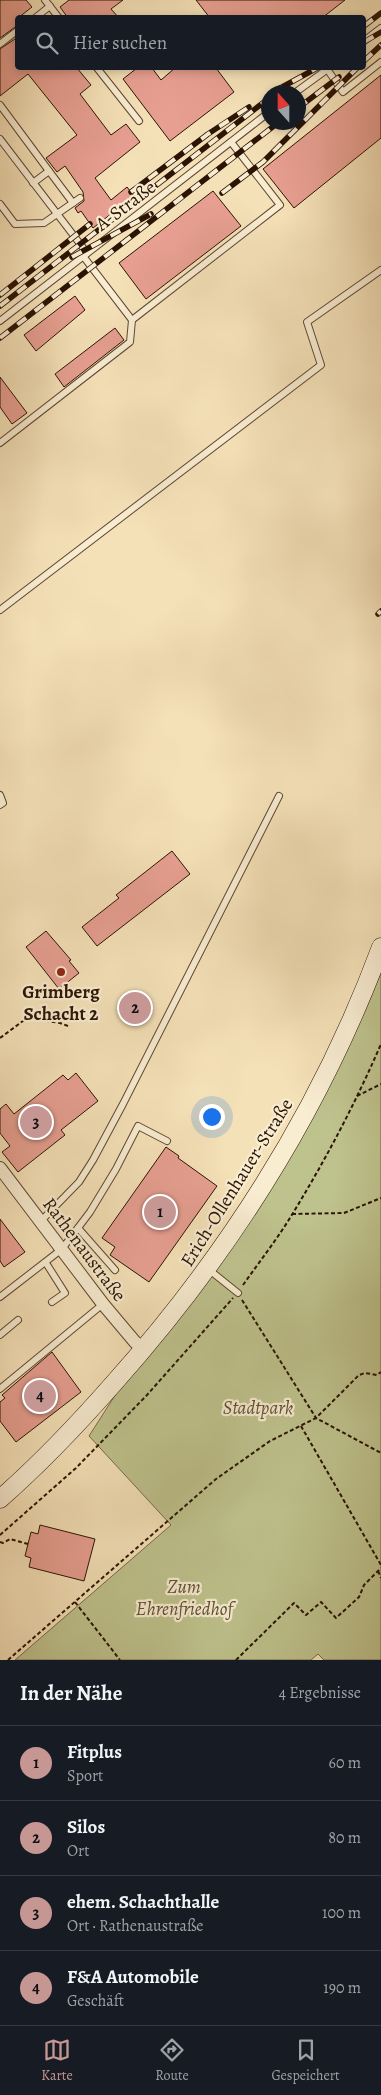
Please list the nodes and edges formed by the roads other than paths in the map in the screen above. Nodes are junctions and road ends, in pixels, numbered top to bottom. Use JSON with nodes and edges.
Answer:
{"nodes":[{"id":1,"x":47,"y":2,"type":"edge"},
{"id":2,"x":37,"y":15,"type":"edge"},
{"id":3,"x":57,"y":15,"type":"edge"},
{"id":4,"x":381,"y":28,"type":"edge"},
{"id":5,"x":15,"y":32,"type":"edge"},
{"id":6,"x":366,"y":39,"type":"edge"},
{"id":7,"x":0,"y":44,"type":"edge"},
{"id":8,"x":381,"y":62,"type":"edge"},
{"id":9,"x":100,"y":70,"type":"edge"},
{"id":10,"x":325,"y":70,"type":"edge"},
{"id":11,"x":329,"y":70,"type":"edge"},
{"id":12,"x":305,"y":85,"type":"edge"},
{"id":13,"x":0,"y":105,"type":"edge"},
{"id":14,"x":261,"y":119,"type":"edge"},
{"id":15,"x":139,"y":121,"type":"dead end"},
{"id":16,"x":0,"y":140,"type":"edge"},
{"id":17,"x":231,"y":142,"type":"junction"},
{"id":18,"x":49,"y":171,"type":"junction"},
{"id":19,"x":33,"y":183,"type":"junction"},
{"id":20,"x":80,"y":198,"type":"dead end"},
{"id":21,"x":73,"y":203,"type":"junction"},
{"id":22,"x":0,"y":204,"type":"edge"},
{"id":23,"x":58,"y":215,"type":"junction"},
{"id":24,"x":85,"y":254,"type":"junction"},
{"id":25,"x":381,"y":270,"type":"edge"},
{"id":26,"x":132,"y":320,"type":"junction"},
{"id":27,"x":0,"y":321,"type":"edge"},
{"id":28,"x":0,"y":443,"type":"edge"},
{"id":29,"x":0,"y":610,"type":"edge"},
{"id":30,"x":0,"y":796,"type":"edge"},
{"id":31,"x":278,"y":796,"type":"dead end"},
{"id":32,"x":0,"y":805,"type":"edge"},
{"id":33,"x":381,"y":947,"type":"edge"},
{"id":34,"x":166,"y":1141,"type":"dead end"},
{"id":35,"x":0,"y":1168,"type":"edge"},
{"id":36,"x":41,"y":1221,"type":"junction"},
{"id":37,"x":78,"y":1228,"type":"junction"},
{"id":38,"x":62,"y":1249,"type":"junction"},
{"id":39,"x":46,"y":1263,"type":"junction"},
{"id":40,"x":208,"y":1269,"type":"junction"},
{"id":41,"x":115,"y":1270,"type":"dead end"},
{"id":42,"x":238,"y":1293,"type":"road end"},
{"id":43,"x":0,"y":1297,"type":"edge"},
{"id":44,"x":52,"y":1302,"type":"dead end"},
{"id":45,"x":103,"y":1304,"type":"junction"},
{"id":46,"x":18,"y":1320,"type":"dead end"},
{"id":47,"x":0,"y":1335,"type":"edge"},
{"id":48,"x":144,"y":1350,"type":"junction"},
{"id":49,"x":0,"y":1388,"type":"edge"},
{"id":50,"x":0,"y":1499,"type":"edge"}],
"edges":[{"from":1,"to":2,"type":"lane"},
{"from":1,"to":3,"type":"lane"},
{"from":4,"to":6,"type":"lane"},
{"from":5,"to":7,"type":"lane"},
{"from":8,"to":11,"type":"lane"},
{"from":9,"to":15,"type":"lane"},
{"from":10,"to":12,"type":"lane"},
{"from":13,"to":18,"type":"lane"},
{"from":14,"to":17,"type":"lane","name":"A-Straße"},
{"from":16,"to":19,"type":"lane"},
{"from":17,"to":24,"type":"lane","name":"A-Straße"},
{"from":17,"to":26,"type":"lane"},
{"from":18,"to":19,"type":"lane"},
{"from":18,"to":21,"type":"lane"},
{"from":19,"to":23,"type":"lane"},
{"from":20,"to":21,"type":"lane"},
{"from":21,"to":23,"type":"lane"},
{"from":22,"to":23,"type":"lane"},
{"from":23,"to":24,"type":"lane"},
{"from":24,"to":26,"type":"lane"},
{"from":24,"to":27,"type":"lane","name":"A-Straße"},
{"from":25,"to":29,"type":"lane"},
{"from":26,"to":28,"type":"lane"},
{"from":30,"to":32,"type":"lane"},
{"from":31,"to":36,"type":"lane"},
{"from":33,"to":40,"type":"street","name":"Erich-Ollenhauer-Straße"},
{"from":34,"to":37,"type":"lane"},
{"from":35,"to":36,"type":"street","name":"Rathenaustraße"},
{"from":36,"to":38,"type":"street","name":"Rathenaustraße"},
{"from":37,"to":38,"type":"lane"},
{"from":37,"to":41,"type":"lane"},
{"from":38,"to":39,"type":"lane"},
{"from":38,"to":45,"type":"street","name":"Rathenaustraße"},
{"from":39,"to":43,"type":"lane"},
{"from":39,"to":44,"type":"lane"},
{"from":40,"to":42,"type":"lane"},
{"from":40,"to":48,"type":"street","name":"Erich-Ollenhauer-Straße"},
{"from":45,"to":48,"type":"street","name":"Rathenaustraße"},
{"from":45,"to":49,"type":"lane"},
{"from":46,"to":47,"type":"lane"},
{"from":48,"to":50,"type":"street","name":"Erich-Ollenhauer-Straße"}]}
